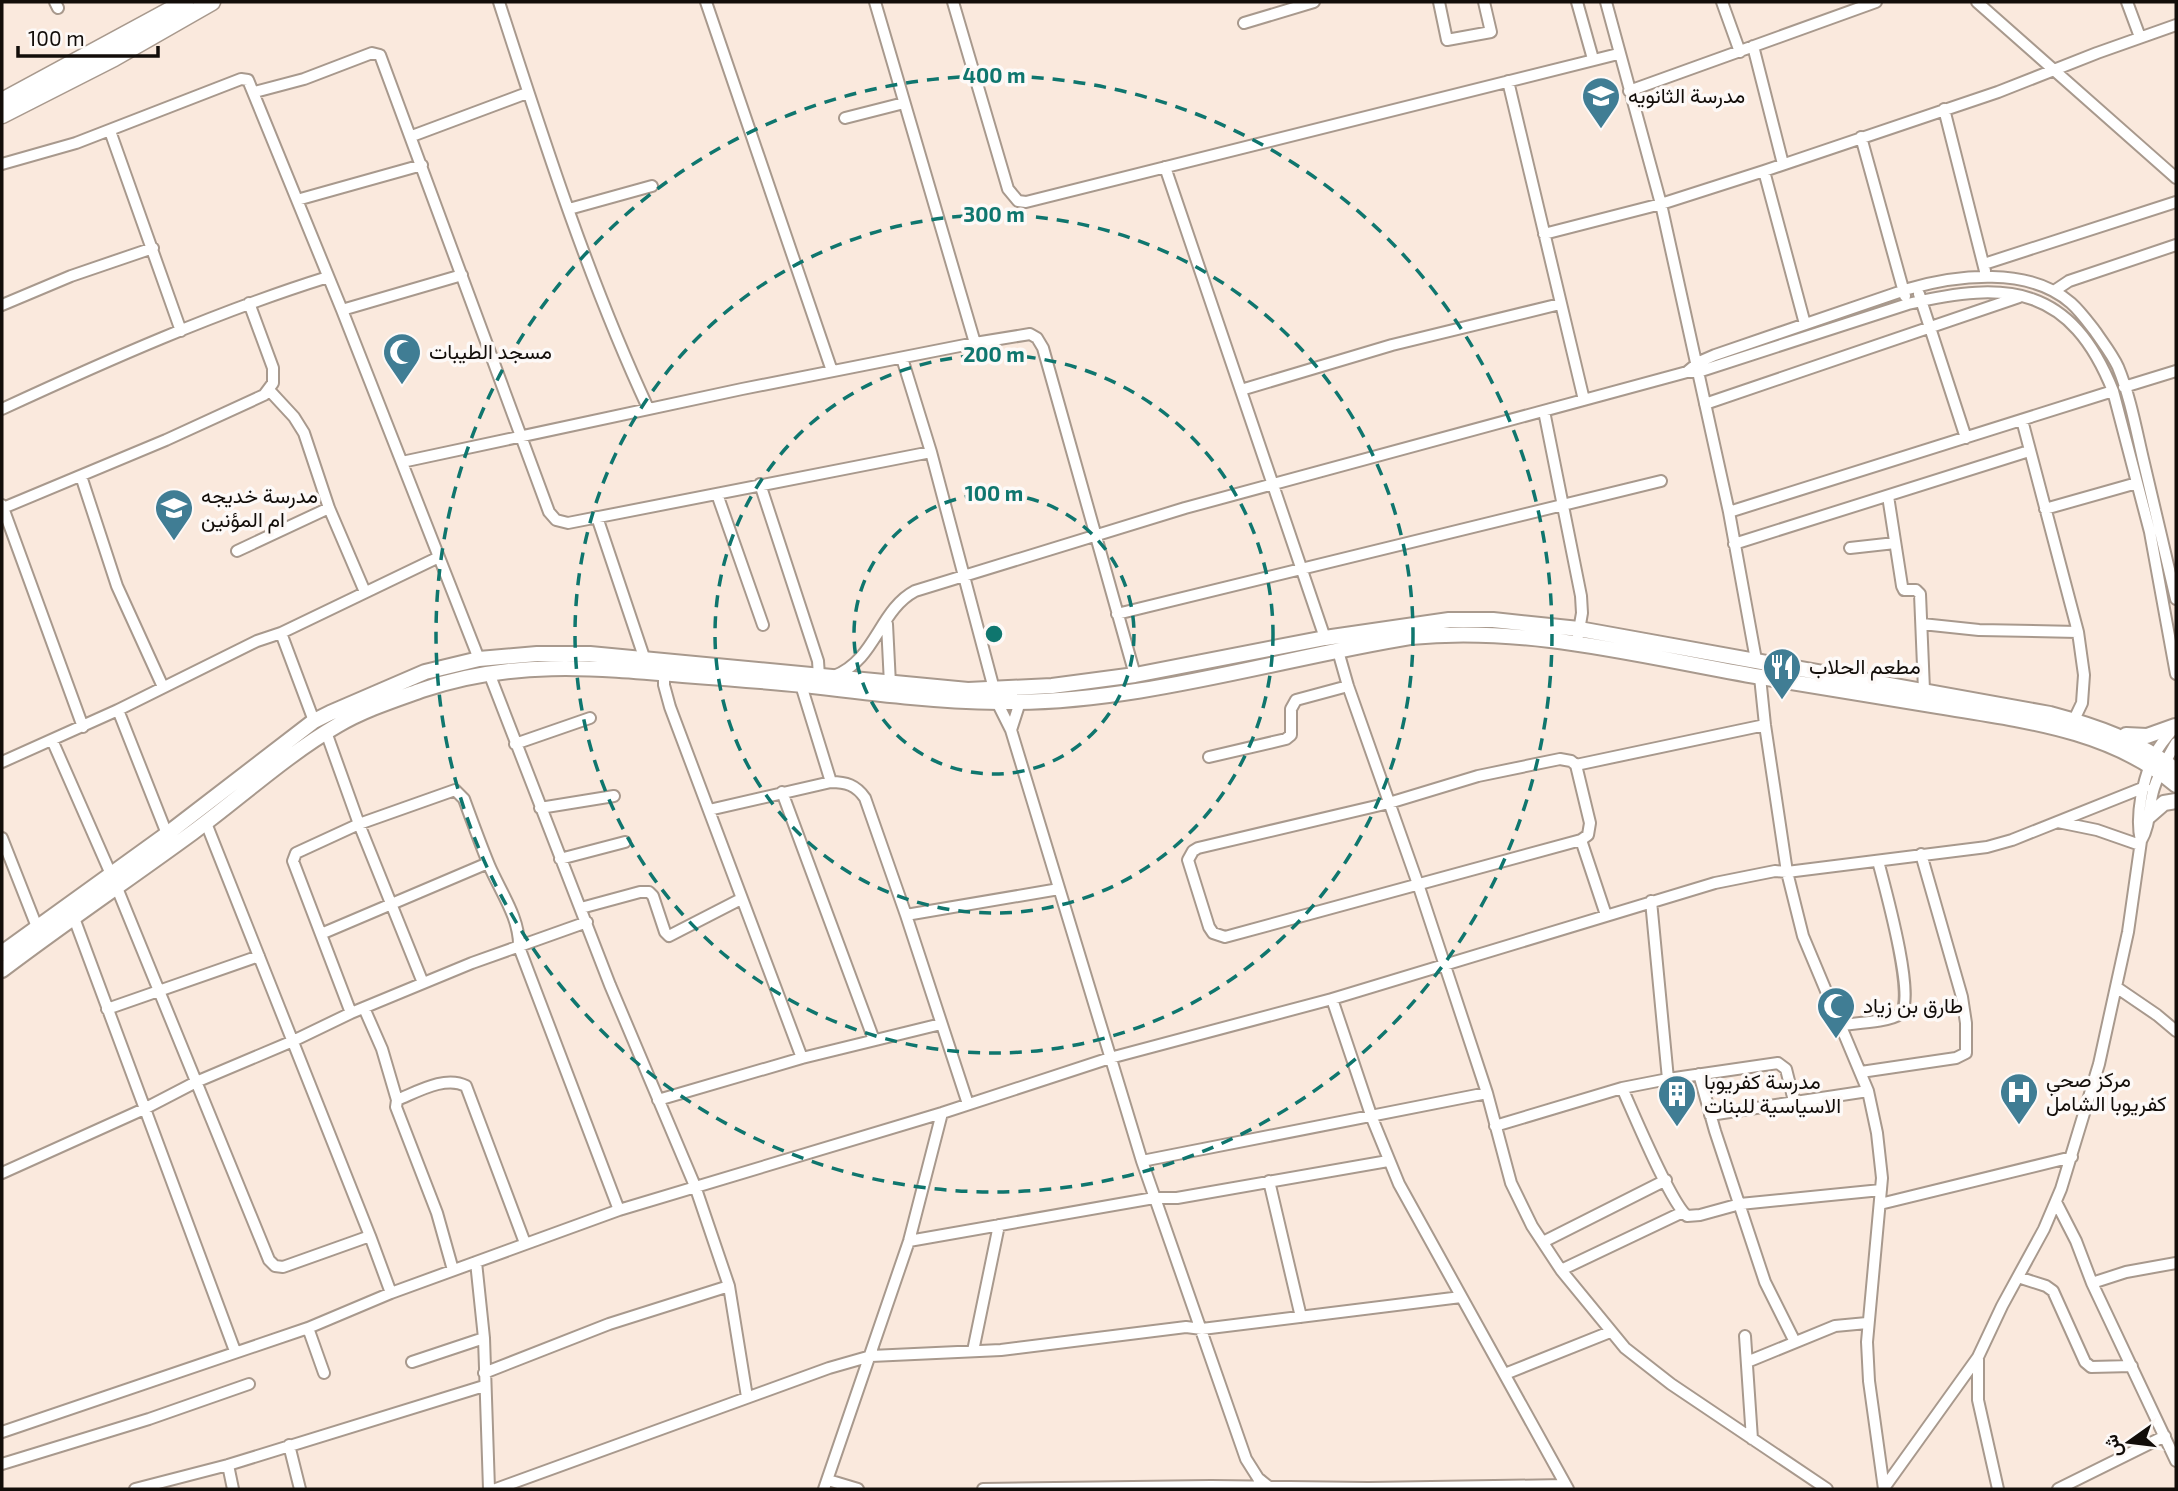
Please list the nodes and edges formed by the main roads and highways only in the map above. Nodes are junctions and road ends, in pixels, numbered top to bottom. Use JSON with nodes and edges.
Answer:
{"nodes":[{"id":1,"x":185,"y":2,"type":"edge"},
{"id":2,"x":212,"y":2,"type":"edge"},
{"id":3,"x":2,"y":101,"type":"edge"},
{"id":4,"x":2,"y":115,"type":"edge"},
{"id":5,"x":1578,"y":636,"type":"junction"},
{"id":6,"x":1848,"y":684,"type":"junction"},
{"id":7,"x":1091,"y":689,"type":"junction"},
{"id":8,"x":996,"y":695,"type":"junction"},
{"id":9,"x":2176,"y":725,"type":"edge"},
{"id":10,"x":2071,"y":726,"type":"junction"},
{"id":11,"x":2113,"y":733,"type":"junction"},
{"id":12,"x":2162,"y":765,"type":"edge"},
{"id":13,"x":2176,"y":785,"type":"edge"},
{"id":14,"x":2176,"y":801,"type":"edge"},
{"id":15,"x":2149,"y":816,"type":"road end"},
{"id":16,"x":2,"y":953,"type":"edge"},
{"id":17,"x":2,"y":970,"type":"edge"}],
"edges":[{"from":1,"to":3,"type":"highway"},
{"from":2,"to":4,"type":"highway"},
{"from":5,"to":6,"type":"main road"},
{"from":5,"to":6,"type":"main road"},
{"from":5,"to":7,"type":"main road"},
{"from":5,"to":7,"type":"main road"},
{"from":6,"to":10,"type":"main road"},
{"from":6,"to":10,"type":"main road"},
{"from":7,"to":8,"type":"main road"},
{"from":7,"to":8,"type":"main road"},
{"from":8,"to":16,"type":"main road"},
{"from":8,"to":17,"type":"main road"},
{"from":9,"to":11,"type":"main road"},
{"from":10,"to":11,"type":"main road"},
{"from":10,"to":12,"type":"main road"},
{"from":11,"to":12,"type":"main road"},
{"from":12,"to":13,"type":"main road"},
{"from":14,"to":15,"type":"main road"}]}
